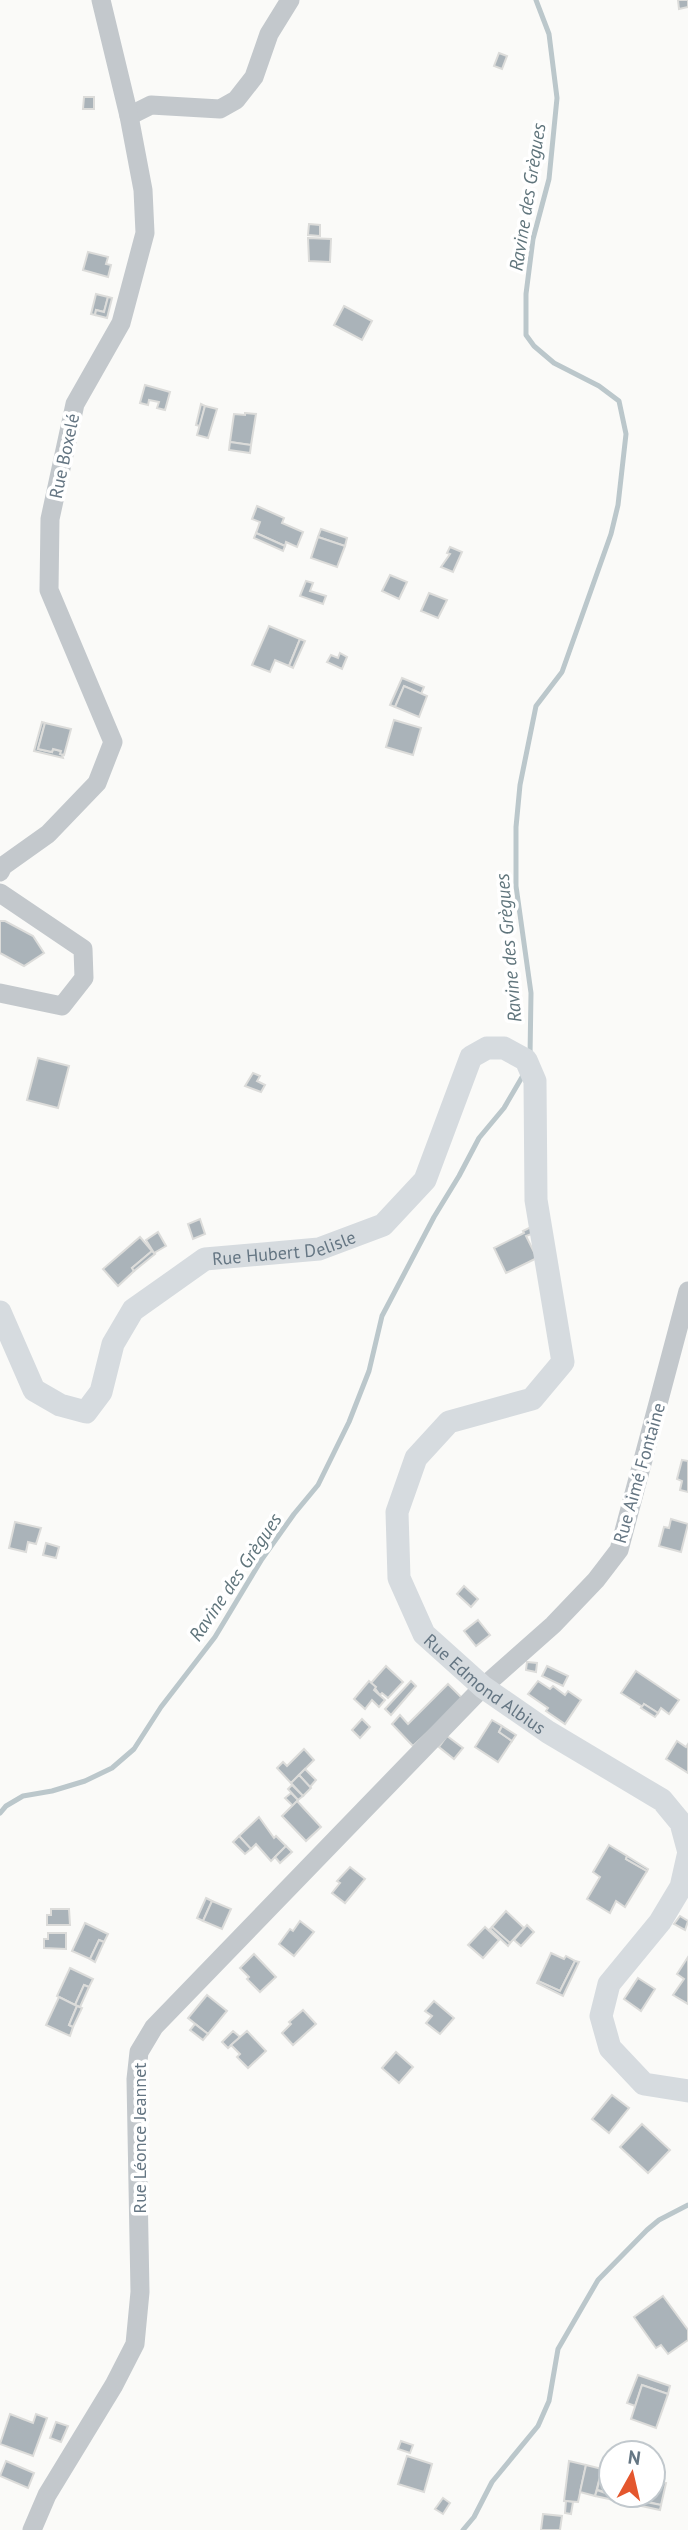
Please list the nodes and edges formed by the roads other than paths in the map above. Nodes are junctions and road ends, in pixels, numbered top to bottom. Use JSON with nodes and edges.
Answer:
{"nodes":[{"id":1,"x":101,"y":0,"type":"edge"},
{"id":2,"x":290,"y":0,"type":"edge"},
{"id":3,"x":128,"y":116,"type":"junction"},
{"id":4,"x":0,"y":872,"type":"edge"},
{"id":5,"x":0,"y":893,"type":"edge"},
{"id":6,"x":0,"y":993,"type":"edge"},
{"id":7,"x":471,"y":1057,"type":"joint"},
{"id":8,"x":688,"y":1291,"type":"edge"},
{"id":9,"x":0,"y":1312,"type":"edge"},
{"id":10,"x":483,"y":1687,"type":"junction"},
{"id":11,"x":685,"y":1824,"type":"edge"},
{"id":12,"x":688,"y":1849,"type":"edge"},
{"id":13,"x":688,"y":1856,"type":"edge"},
{"id":14,"x":688,"y":2091,"type":"edge"},
{"id":15,"x":32,"y":2530,"type":"edge"}],
"edges":[{"from":1,"to":3,"type":"street","name":"Rue Boxelé"},
{"from":2,"to":3,"type":"street"},
{"from":3,"to":4,"type":"street","name":"Rue Boxelé"},
{"from":5,"to":6,"type":"street"},
{"from":7,"to":9,"type":"main road","name":"Rue Hubert Delisle"},
{"from":7,"to":10,"type":"main road","name":"Rue Edmond Albius"},
{"from":8,"to":10,"type":"street","name":"Rue Aimé Fontaine"},
{"from":10,"to":11,"type":"main road","name":"Rue Edmond Albius"},
{"from":10,"to":15,"type":"street","name":"Rue Léonce Jeannet"},
{"from":11,"to":12,"type":"main road","name":"Rue Edmond Albius"},
{"from":13,"to":14,"type":"main road"}]}
